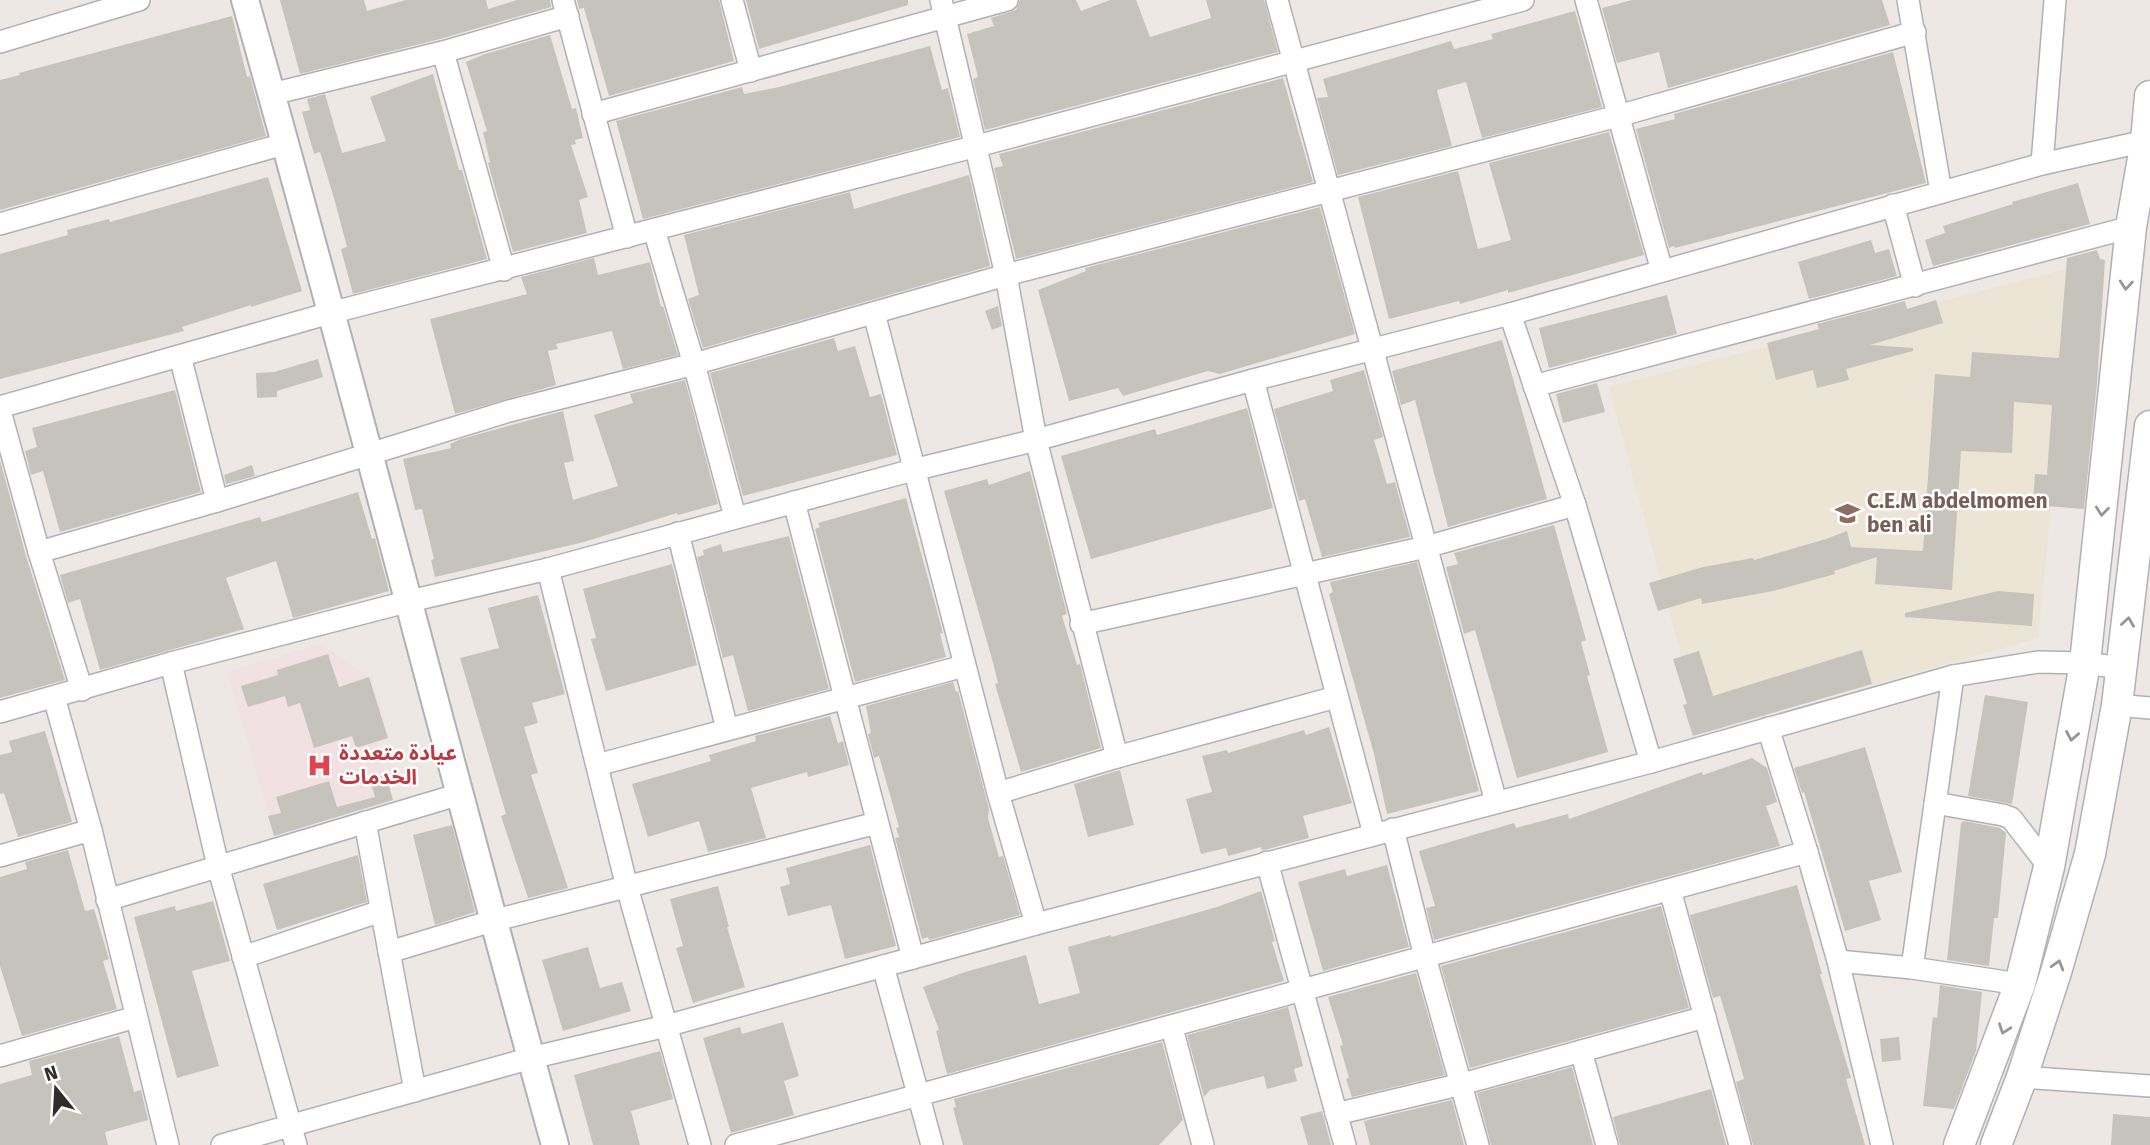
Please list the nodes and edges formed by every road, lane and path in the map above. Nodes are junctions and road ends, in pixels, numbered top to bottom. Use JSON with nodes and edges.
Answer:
{"nodes":[{"id":1,"x":139,"y":0,"type":"edge"},
{"id":2,"x":245,"y":0,"type":"edge"},
{"id":3,"x":732,"y":0,"type":"edge"},
{"id":4,"x":1007,"y":0,"type":"edge"},
{"id":5,"x":1277,"y":0,"type":"edge"},
{"id":6,"x":1523,"y":0,"type":"edge"},
{"id":7,"x":1586,"y":0,"type":"edge"},
{"id":8,"x":1908,"y":0,"type":"edge"},
{"id":9,"x":2055,"y":0,"type":"edge"},
{"id":10,"x":565,"y":8,"type":"edge"},
{"id":11,"x":943,"y":8,"type":"edge"},
{"id":12,"x":1915,"y":32,"type":"junction"},
{"id":13,"x":0,"y":42,"type":"edge"},
{"id":14,"x":443,"y":52,"type":"junction"},
{"id":15,"x":1292,"y":62,"type":"junction"},
{"id":16,"x":751,"y":71,"type":"junction"},
{"id":17,"x":272,"y":94,"type":"junction"},
{"id":18,"x":2150,"y":96,"type":"edge"},
{"id":19,"x":593,"y":114,"type":"junction"},
{"id":20,"x":1618,"y":116,"type":"junction"},
{"id":21,"x":2148,"y":141,"type":"edge"},
{"id":22,"x":284,"y":144,"type":"junction"},
{"id":23,"x":977,"y":146,"type":"junction"},
{"id":24,"x":2042,"y":164,"type":"junction"},
{"id":25,"x":1328,"y":192,"type":"junction"},
{"id":26,"x":1941,"y":192,"type":"junction"},
{"id":27,"x":1893,"y":205,"type":"junction"},
{"id":28,"x":0,"y":224,"type":"edge"},
{"id":29,"x":2131,"y":227,"type":"junction"},
{"id":30,"x":654,"y":230,"type":"junction"},
{"id":31,"x":627,"y":237,"type":"junction"},
{"id":32,"x":504,"y":270,"type":"junction"},
{"id":33,"x":1662,"y":271,"type":"junction"},
{"id":34,"x":1006,"y":275,"type":"junction"},
{"id":35,"x":1915,"y":286,"type":"junction"},
{"id":36,"x":330,"y":313,"type":"junction"},
{"id":37,"x":874,"y":313,"type":"junction"},
{"id":38,"x":1510,"y":314,"type":"junction"},
{"id":39,"x":1372,"y":349,"type":"junction"},
{"id":40,"x":180,"y":356,"type":"junction"},
{"id":41,"x":694,"y":364,"type":"junction"},
{"id":42,"x":1253,"y":380,"type":"junction"},
{"id":43,"x":1534,"y":386,"type":"junction"},
{"id":44,"x":0,"y":409,"type":"edge"},
{"id":45,"x":2150,"y":426,"type":"edge"},
{"id":46,"x":1036,"y":440,"type":"junction"},
{"id":47,"x":369,"y":452,"type":"junction"},
{"id":48,"x":913,"y":470,"type":"junction"},
{"id":49,"x":2147,"y":485,"type":"edge"},
{"id":50,"x":217,"y":501,"type":"junction"},
{"id":51,"x":794,"y":502,"type":"junction"},
{"id":52,"x":1575,"y":505,"type":"junction"},
{"id":53,"x":735,"y":517,"type":"junction"},
{"id":54,"x":678,"y":533,"type":"junction"},
{"id":55,"x":1426,"y":547,"type":"junction"},
{"id":56,"x":39,"y":552,"type":"junction"},
{"id":57,"x":548,"y":569,"type":"junction"},
{"id":58,"x":1303,"y":574,"type":"junction"},
{"id":59,"x":410,"y":601,"type":"junction"},
{"id":60,"x":1082,"y":624,"type":"junction"},
{"id":61,"x":171,"y":663,"type":"junction"},
{"id":62,"x":2085,"y":663,"type":"junction"},
{"id":63,"x":964,"y":666,"type":"junction"},
{"id":64,"x":2122,"y":668,"type":"junction"},
{"id":65,"x":1953,"y":676,"type":"junction"},
{"id":66,"x":82,"y":690,"type":"junction"},
{"id":67,"x":1336,"y":697,"type":"junction"},
{"id":68,"x":54,"y":698,"type":"junction"},
{"id":69,"x":844,"y":698,"type":"junction"},
{"id":70,"x":2117,"y":705,"type":"junction"},
{"id":71,"x":2150,"y":708,"type":"edge"},
{"id":72,"x":0,"y":712,"type":"edge"},
{"id":73,"x":1768,"y":727,"type":"junction"},
{"id":74,"x":727,"y":729,"type":"junction"},
{"id":75,"x":1117,"y":757,"type":"junction"},
{"id":76,"x":1651,"y":762,"type":"junction"},
{"id":77,"x":597,"y":765,"type":"junction"},
{"id":78,"x":998,"y":793,"type":"junction"},
{"id":79,"x":460,"y":794,"type":"junction"},
{"id":80,"x":1496,"y":802,"type":"junction"},
{"id":81,"x":1935,"y":803,"type":"junction"},
{"id":82,"x":365,"y":822,"type":"junction"},
{"id":83,"x":877,"y":823,"type":"junction"},
{"id":84,"x":91,"y":830,"type":"junction"},
{"id":85,"x":1383,"y":831,"type":"junction"},
{"id":86,"x":1807,"y":852,"type":"junction"},
{"id":87,"x":0,"y":856,"type":"edge"},
{"id":88,"x":1267,"y":862,"type":"junction"},
{"id":89,"x":218,"y":866,"type":"junction"},
{"id":90,"x":2049,"y":867,"type":"junction"},
{"id":91,"x":627,"y":887,"type":"junction"},
{"id":92,"x":1670,"y":890,"type":"junction"},
{"id":93,"x":107,"y":900,"type":"junction"},
{"id":94,"x":380,"y":911,"type":"junction"},
{"id":95,"x":492,"y":921,"type":"junction"},
{"id":96,"x":1036,"y":924,"type":"junction"},
{"id":97,"x":389,"y":952,"type":"junction"},
{"id":98,"x":243,"y":957,"type":"junction"},
{"id":99,"x":1425,"y":957,"type":"junction"},
{"id":100,"x":913,"y":958,"type":"junction"},
{"id":101,"x":1838,"y":961,"type":"junction"},
{"id":102,"x":883,"y":966,"type":"junction"},
{"id":103,"x":1912,"y":968,"type":"junction"},
{"id":104,"x":2020,"y":984,"type":"junction"},
{"id":105,"x":1302,"y":991,"type":"junction"},
{"id":106,"x":136,"y":1017,"type":"junction"},
{"id":107,"x":1705,"y":1017,"type":"junction"},
{"id":108,"x":666,"y":1026,"type":"junction"},
{"id":109,"x":1172,"y":1027,"type":"junction"},
{"id":110,"x":1581,"y":1051,"type":"junction"},
{"id":111,"x":0,"y":1056,"type":"edge"},
{"id":112,"x":531,"y":1058,"type":"junction"},
{"id":113,"x":2022,"y":1077,"type":"junction"},
{"id":114,"x":1462,"y":1084,"type":"junction"},
{"id":115,"x":2150,"y":1086,"type":"edge"},
{"id":116,"x":415,"y":1091,"type":"junction"},
{"id":117,"x":919,"y":1096,"type":"junction"},
{"id":118,"x":1336,"y":1114,"type":"junction"},
{"id":119,"x":293,"y":1135,"type":"edge"},
{"id":120,"x":167,"y":1145,"type":"edge"},
{"id":121,"x":222,"y":1145,"type":"edge"},
{"id":122,"x":555,"y":1145,"type":"edge"},
{"id":123,"x":700,"y":1145,"type":"edge"},
{"id":124,"x":736,"y":1145,"type":"edge"},
{"id":125,"x":932,"y":1145,"type":"edge"},
{"id":126,"x":1203,"y":1145,"type":"edge"},
{"id":127,"x":1345,"y":1145,"type":"edge"},
{"id":128,"x":1478,"y":1145,"type":"edge"},
{"id":129,"x":1607,"y":1145,"type":"edge"},
{"id":130,"x":1740,"y":1145,"type":"edge"},
{"id":131,"x":1882,"y":1145,"type":"edge"},
{"id":132,"x":1959,"y":1145,"type":"edge"},
{"id":133,"x":1996,"y":1145,"type":"edge"}],
"edges":[{"from":1,"to":13,"type":"street"},
{"from":2,"to":17,"type":"street"},
{"from":3,"to":16,"type":"street"},
{"from":4,"to":11,"type":"street"},
{"from":5,"to":15,"type":"street"},
{"from":6,"to":15,"type":"street"},
{"from":7,"to":20,"type":"street"},
{"from":8,"to":12,"type":"street"},
{"from":9,"to":24,"type":"street"},
{"from":10,"to":14,"type":"street"},
{"from":10,"to":19,"type":"street"},
{"from":11,"to":16,"type":"street"},
{"from":11,"to":23,"type":"street"},
{"from":12,"to":20,"type":"street"},
{"from":12,"to":26,"type":"street"},
{"from":14,"to":17,"type":"street"},
{"from":14,"to":32,"type":"street"},
{"from":15,"to":23,"type":"street"},
{"from":15,"to":25,"type":"street"},
{"from":16,"to":19,"type":"street"},
{"from":17,"to":22,"type":"street"},
{"from":18,"to":21,"type":"main road"},
{"from":19,"to":31,"type":"street"},
{"from":20,"to":25,"type":"street"},
{"from":20,"to":33,"type":"street"},
{"from":21,"to":24,"type":"street"},
{"from":21,"to":29,"type":"main road"},
{"from":22,"to":28,"type":"street"},
{"from":22,"to":36,"type":"street"},
{"from":23,"to":30,"type":"street"},
{"from":23,"to":34,"type":"street"},
{"from":24,"to":26,"type":"street"},
{"from":25,"to":34,"type":"street"},
{"from":25,"to":39,"type":"street"},
{"from":26,"to":27,"type":"street"},
{"from":27,"to":33,"type":"street"},
{"from":27,"to":35,"type":"street"},
{"from":29,"to":35,"type":"street"},
{"from":29,"to":62,"type":"main road","one_way":true},
{"from":30,"to":31,"type":"street"},
{"from":30,"to":41,"type":"street"},
{"from":31,"to":32,"type":"street"},
{"from":32,"to":36,"type":"street"},
{"from":33,"to":38,"type":"street"},
{"from":34,"to":37,"type":"street"},
{"from":34,"to":46,"type":"street"},
{"from":35,"to":43,"type":"street"},
{"from":36,"to":40,"type":"street"},
{"from":36,"to":47,"type":"street"},
{"from":37,"to":41,"type":"street"},
{"from":37,"to":48,"type":"street"},
{"from":38,"to":39,"type":"street"},
{"from":38,"to":43,"type":"street"},
{"from":39,"to":42,"type":"street"},
{"from":39,"to":55,"type":"street"},
{"from":40,"to":44,"type":"street"},
{"from":40,"to":50,"type":"street"},
{"from":41,"to":47,"type":"street"},
{"from":41,"to":53,"type":"street"},
{"from":42,"to":46,"type":"street"},
{"from":42,"to":58,"type":"street"},
{"from":43,"to":52,"type":"street"},
{"from":44,"to":56,"type":"street"},
{"from":45,"to":49,"type":"main road"},
{"from":46,"to":48,"type":"street"},
{"from":46,"to":60,"type":"street"},
{"from":47,"to":50,"type":"street"},
{"from":47,"to":59,"type":"street"},
{"from":48,"to":51,"type":"street"},
{"from":48,"to":63,"type":"street"},
{"from":64,"to":49,"type":"main road","one_way":true},
{"from":50,"to":56,"type":"street"},
{"from":51,"to":53,"type":"street"},
{"from":51,"to":69,"type":"street"},
{"from":52,"to":55,"type":"street"},
{"from":52,"to":76,"type":"street"},
{"from":53,"to":54,"type":"street"},
{"from":54,"to":57,"type":"street"},
{"from":54,"to":74,"type":"street"},
{"from":55,"to":58,"type":"street"},
{"from":55,"to":80,"type":"street"},
{"from":56,"to":66,"type":"street"},
{"from":57,"to":59,"type":"street"},
{"from":57,"to":77,"type":"street"},
{"from":58,"to":60,"type":"street"},
{"from":58,"to":67,"type":"street"},
{"from":59,"to":61,"type":"street"},
{"from":59,"to":79,"type":"street"},
{"from":60,"to":75,"type":"street"},
{"from":61,"to":66,"type":"street"},
{"from":61,"to":89,"type":"street"},
{"from":62,"to":64,"type":"street"},
{"from":62,"to":65,"type":"street"},
{"from":62,"to":90,"type":"main road","one_way":true},
{"from":63,"to":69,"type":"street"},
{"from":63,"to":78,"type":"street"},
{"from":64,"to":70,"type":"main road"},
{"from":65,"to":73,"type":"street"},
{"from":65,"to":81,"type":"street"},
{"from":66,"to":68,"type":"street"},
{"from":67,"to":75,"type":"street"},
{"from":67,"to":85,"type":"street"},
{"from":68,"to":72,"type":"street"},
{"from":68,"to":84,"type":"street"},
{"from":69,"to":74,"type":"street"},
{"from":69,"to":83,"type":"street"},
{"from":70,"to":71,"type":"street"},
{"from":113,"to":70,"type":"main road","one_way":true},
{"from":73,"to":76,"type":"street"},
{"from":73,"to":86,"type":"street"},
{"from":74,"to":77,"type":"street"},
{"from":75,"to":78,"type":"street"},
{"from":76,"to":80,"type":"street"},
{"from":77,"to":91,"type":"street"},
{"from":78,"to":96,"type":"street"},
{"from":79,"to":82,"type":"street"},
{"from":79,"to":95,"type":"street"},
{"from":80,"to":85,"type":"street"},
{"from":81,"to":90,"type":"street"},
{"from":81,"to":103,"type":"street"},
{"from":82,"to":89,"type":"street"},
{"from":82,"to":94,"type":"street"},
{"from":83,"to":91,"type":"street"},
{"from":83,"to":100,"type":"street"},
{"from":84,"to":87,"type":"street"},
{"from":84,"to":93,"type":"street"},
{"from":85,"to":88,"type":"street"},
{"from":85,"to":99,"type":"street"},
{"from":86,"to":92,"type":"street"},
{"from":86,"to":101,"type":"street"},
{"from":88,"to":96,"type":"street"},
{"from":88,"to":105,"type":"street"},
{"from":89,"to":93,"type":"street"},
{"from":89,"to":98,"type":"street"},
{"from":90,"to":104,"type":"main road"},
{"from":91,"to":95,"type":"street"},
{"from":91,"to":108,"type":"street"},
{"from":92,"to":99,"type":"street"},
{"from":92,"to":107,"type":"street"},
{"from":93,"to":106,"type":"street"},
{"from":94,"to":97,"type":"street"},
{"from":94,"to":98,"type":"street"},
{"from":95,"to":97,"type":"street"},
{"from":95,"to":112,"type":"street"},
{"from":96,"to":100,"type":"street"},
{"from":97,"to":116,"type":"street"},
{"from":98,"to":119,"type":"street"},
{"from":99,"to":105,"type":"street"},
{"from":99,"to":114,"type":"street"},
{"from":100,"to":102,"type":"street"},
{"from":101,"to":103,"type":"street"},
{"from":101,"to":131,"type":"street"},
{"from":102,"to":108,"type":"street"},
{"from":102,"to":117,"type":"street"},
{"from":103,"to":104,"type":"street"},
{"from":104,"to":132,"type":"main road","one_way":true},
{"from":105,"to":109,"type":"street"},
{"from":105,"to":118,"type":"street"},
{"from":106,"to":111,"type":"street"},
{"from":106,"to":120,"type":"street"},
{"from":107,"to":110,"type":"street"},
{"from":107,"to":130,"type":"street"},
{"from":108,"to":112,"type":"street"},
{"from":108,"to":123,"type":"street"},
{"from":109,"to":117,"type":"street"},
{"from":109,"to":126,"type":"street"},
{"from":110,"to":114,"type":"street"},
{"from":110,"to":129,"type":"street"},
{"from":112,"to":116,"type":"street"},
{"from":112,"to":122,"type":"street"},
{"from":113,"to":115,"type":"street"},
{"from":113,"to":133,"type":"main road"},
{"from":114,"to":118,"type":"street"},
{"from":114,"to":128,"type":"street"},
{"from":116,"to":119,"type":"street"},
{"from":117,"to":124,"type":"street"},
{"from":117,"to":125,"type":"street"},
{"from":118,"to":127,"type":"street"},
{"from":119,"to":121,"type":"street"}]}
